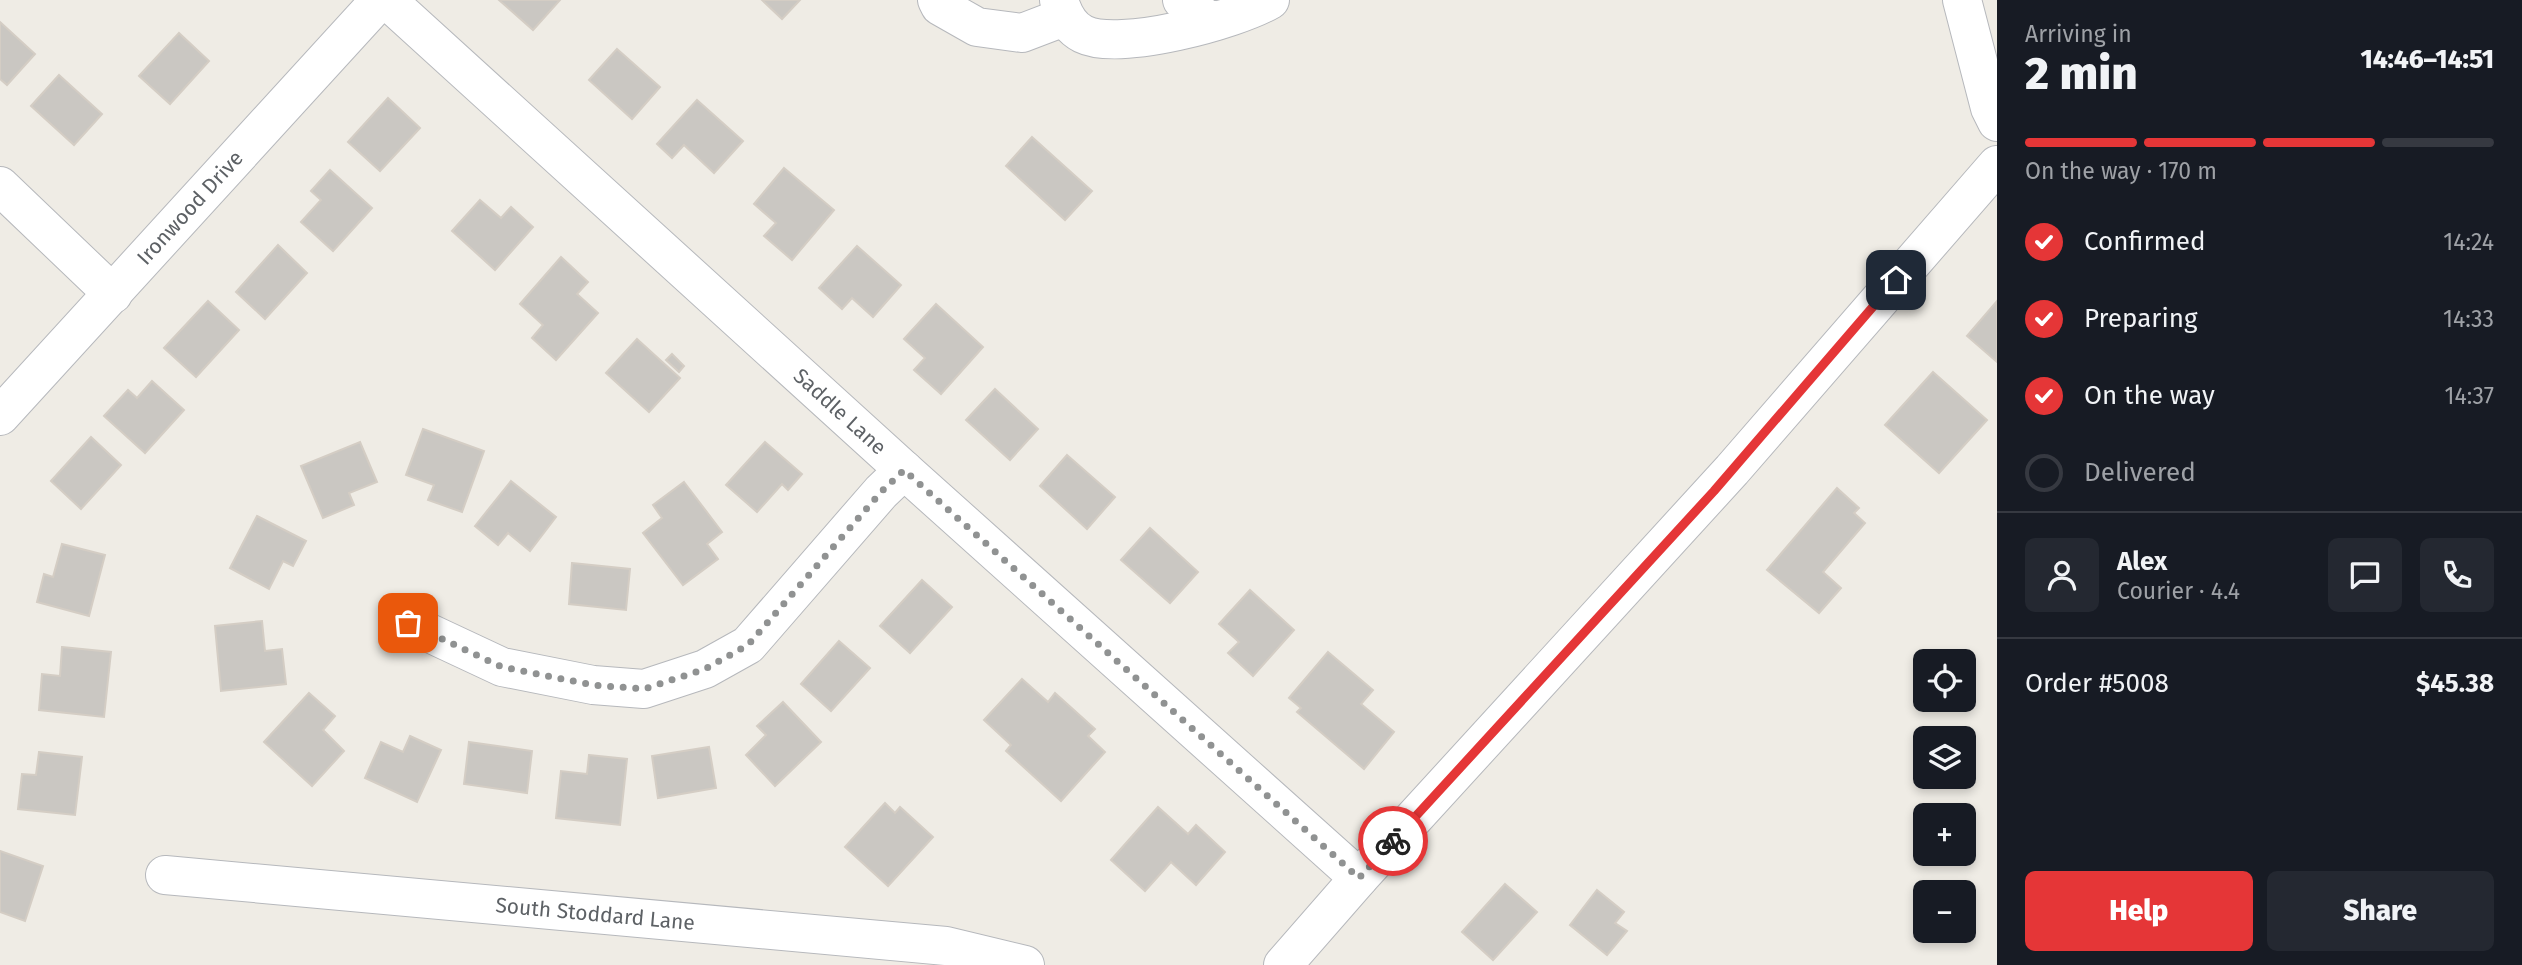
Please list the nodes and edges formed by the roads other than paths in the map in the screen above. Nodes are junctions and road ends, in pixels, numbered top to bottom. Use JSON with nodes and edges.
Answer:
{"nodes":[{"id":1,"x":380,"y":0,"type":"edge"},
{"id":2,"x":387,"y":0,"type":"edge"},
{"id":3,"x":937,"y":0,"type":"edge"},
{"id":4,"x":1182,"y":0,"type":"edge"},
{"id":5,"x":1270,"y":0,"type":"edge"},
{"id":6,"x":1962,"y":0,"type":"edge"},
{"id":7,"x":1062,"y":9,"type":"edge"},
{"id":8,"x":1215,"y":21,"type":"junction"},
{"id":9,"x":1997,"y":122,"type":"edge"},
{"id":10,"x":1997,"y":165,"type":"edge"},
{"id":11,"x":0,"y":186,"type":"edge"},
{"id":12,"x":113,"y":294,"type":"junction"},
{"id":13,"x":0,"y":416,"type":"edge"},
{"id":14,"x":904,"y":470,"type":"junction"},
{"id":15,"x":408,"y":623,"type":"dead end"},
{"id":16,"x":165,"y":875,"type":"dead end"},
{"id":17,"x":1359,"y":878,"type":"junction"},
{"id":18,"x":1025,"y":965,"type":"edge"},
{"id":19,"x":1283,"y":965,"type":"edge"}],
"edges":[{"from":1,"to":12,"type":"street","name":"Ironwood Drive"},
{"from":2,"to":14,"type":"street","name":"Saddle Lane"},
{"from":3,"to":7,"type":"street"},
{"from":4,"to":8,"type":"street"},
{"from":5,"to":8,"type":"street"},
{"from":6,"to":9,"type":"street"},
{"from":7,"to":8,"type":"street"},
{"from":10,"to":17,"type":"street"},
{"from":11,"to":12,"type":"street"},
{"from":12,"to":13,"type":"street","name":"Ironwood Drive"},
{"from":14,"to":15,"type":"street"},
{"from":14,"to":17,"type":"street","name":"Saddle Lane"},
{"from":16,"to":18,"type":"street","name":"South Stoddard Lane"},
{"from":17,"to":19,"type":"street"}]}
